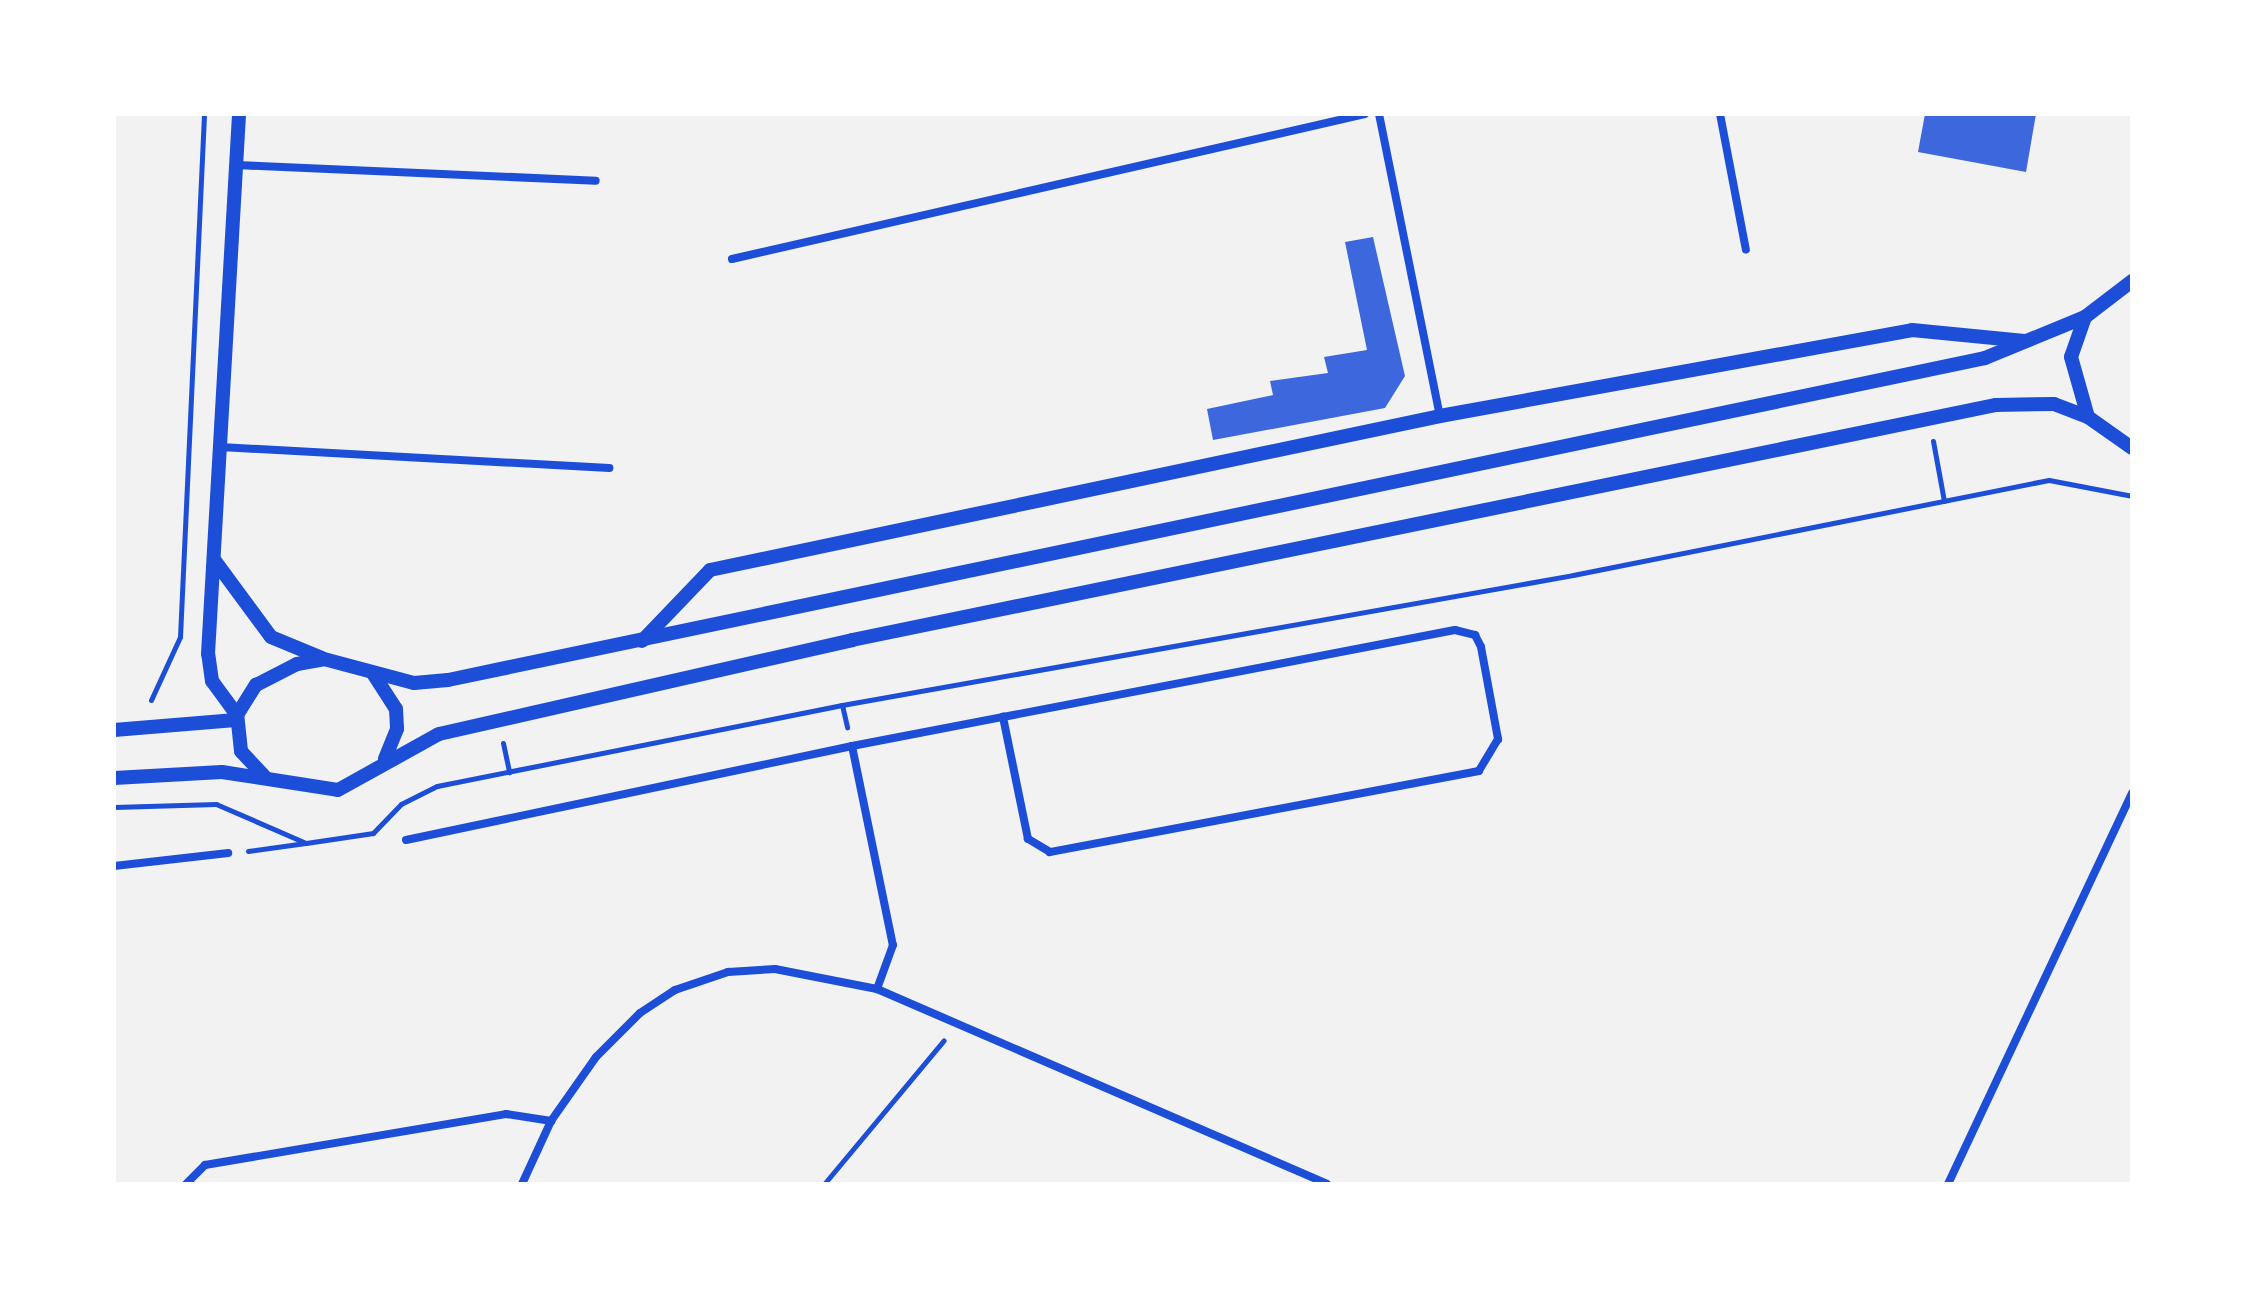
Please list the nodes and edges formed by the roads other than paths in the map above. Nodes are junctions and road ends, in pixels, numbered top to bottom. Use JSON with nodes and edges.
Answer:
{"nodes":[{"id":1,"x":239,"y":114,"type":"edge"},
{"id":2,"x":1365,"y":114,"type":"edge"},
{"id":3,"x":1379,"y":114,"type":"edge"},
{"id":4,"x":1720,"y":114,"type":"edge"},
{"id":5,"x":236,"y":165,"type":"junction"},
{"id":6,"x":596,"y":181,"type":"dead end"},
{"id":7,"x":1746,"y":250,"type":"dead end"},
{"id":8,"x":732,"y":259,"type":"dead end"},
{"id":9,"x":2132,"y":281,"type":"edge"},
{"id":10,"x":2085,"y":317,"type":"junction"},
{"id":11,"x":2024,"y":341,"type":"junction"},
{"id":12,"x":1440,"y":416,"type":"junction"},
{"id":13,"x":2088,"y":417,"type":"junction"},
{"id":14,"x":220,"y":447,"type":"junction"},
{"id":15,"x":2132,"y":448,"type":"edge"},
{"id":16,"x":609,"y":468,"type":"dead end"},
{"id":17,"x":215,"y":560,"type":"junction"},
{"id":18,"x":642,"y":641,"type":"junction"},
{"id":19,"x":324,"y":659,"type":"junction"},
{"id":20,"x":374,"y":675,"type":"junction"},
{"id":21,"x":1003,"y":717,"type":"junction"},
{"id":22,"x":237,"y":718,"type":"junction"},
{"id":23,"x":114,"y":730,"type":"edge"},
{"id":24,"x":852,"y":746,"type":"junction"},
{"id":25,"x":380,"y":766,"type":"junction"},
{"id":26,"x":265,"y":777,"type":"junction"},
{"id":27,"x":114,"y":778,"type":"edge"},
{"id":28,"x":2132,"y":793,"type":"edge"},
{"id":29,"x":406,"y":840,"type":"dead end"},
{"id":30,"x":228,"y":853,"type":"road end"},
{"id":31,"x":114,"y":866,"type":"edge"},
{"id":32,"x":877,"y":989,"type":"junction"},
{"id":33,"x":551,"y":1121,"type":"junction"},
{"id":34,"x":186,"y":1184,"type":"edge"},
{"id":35,"x":522,"y":1184,"type":"edge"},
{"id":36,"x":1327,"y":1184,"type":"edge"},
{"id":37,"x":1948,"y":1184,"type":"edge"}],
"edges":[{"from":1,"to":5,"type":"street"},
{"from":2,"to":8,"type":"street"},
{"from":3,"to":12,"type":"street"},
{"from":4,"to":7,"type":"street"},
{"from":5,"to":6,"type":"street"},
{"from":5,"to":14,"type":"street"},
{"from":9,"to":10,"type":"street"},
{"from":10,"to":11,"type":"street"},
{"from":10,"to":13,"type":"street"},
{"from":11,"to":12,"type":"street"},
{"from":11,"to":18,"type":"street"},
{"from":12,"to":18,"type":"street"},
{"from":13,"to":15,"type":"street"},
{"from":13,"to":25,"type":"street"},
{"from":14,"to":16,"type":"street"},
{"from":14,"to":17,"type":"street"},
{"from":17,"to":19,"type":"street"},
{"from":17,"to":22,"type":"street"},
{"from":18,"to":20,"type":"street"},
{"from":19,"to":20,"type":"street"},
{"from":19,"to":22,"type":"street"},
{"from":20,"to":25,"type":"street"},
{"from":21,"to":21,"type":"street"},
{"from":21,"to":24,"type":"street"},
{"from":22,"to":23,"type":"street"},
{"from":22,"to":26,"type":"street"},
{"from":24,"to":29,"type":"street"},
{"from":24,"to":32,"type":"street"},
{"from":25,"to":26,"type":"street"},
{"from":26,"to":27,"type":"street"},
{"from":28,"to":37,"type":"street"},
{"from":30,"to":31,"type":"street"},
{"from":32,"to":33,"type":"street"},
{"from":32,"to":36,"type":"street"},
{"from":33,"to":34,"type":"street"},
{"from":33,"to":35,"type":"street"}]}
